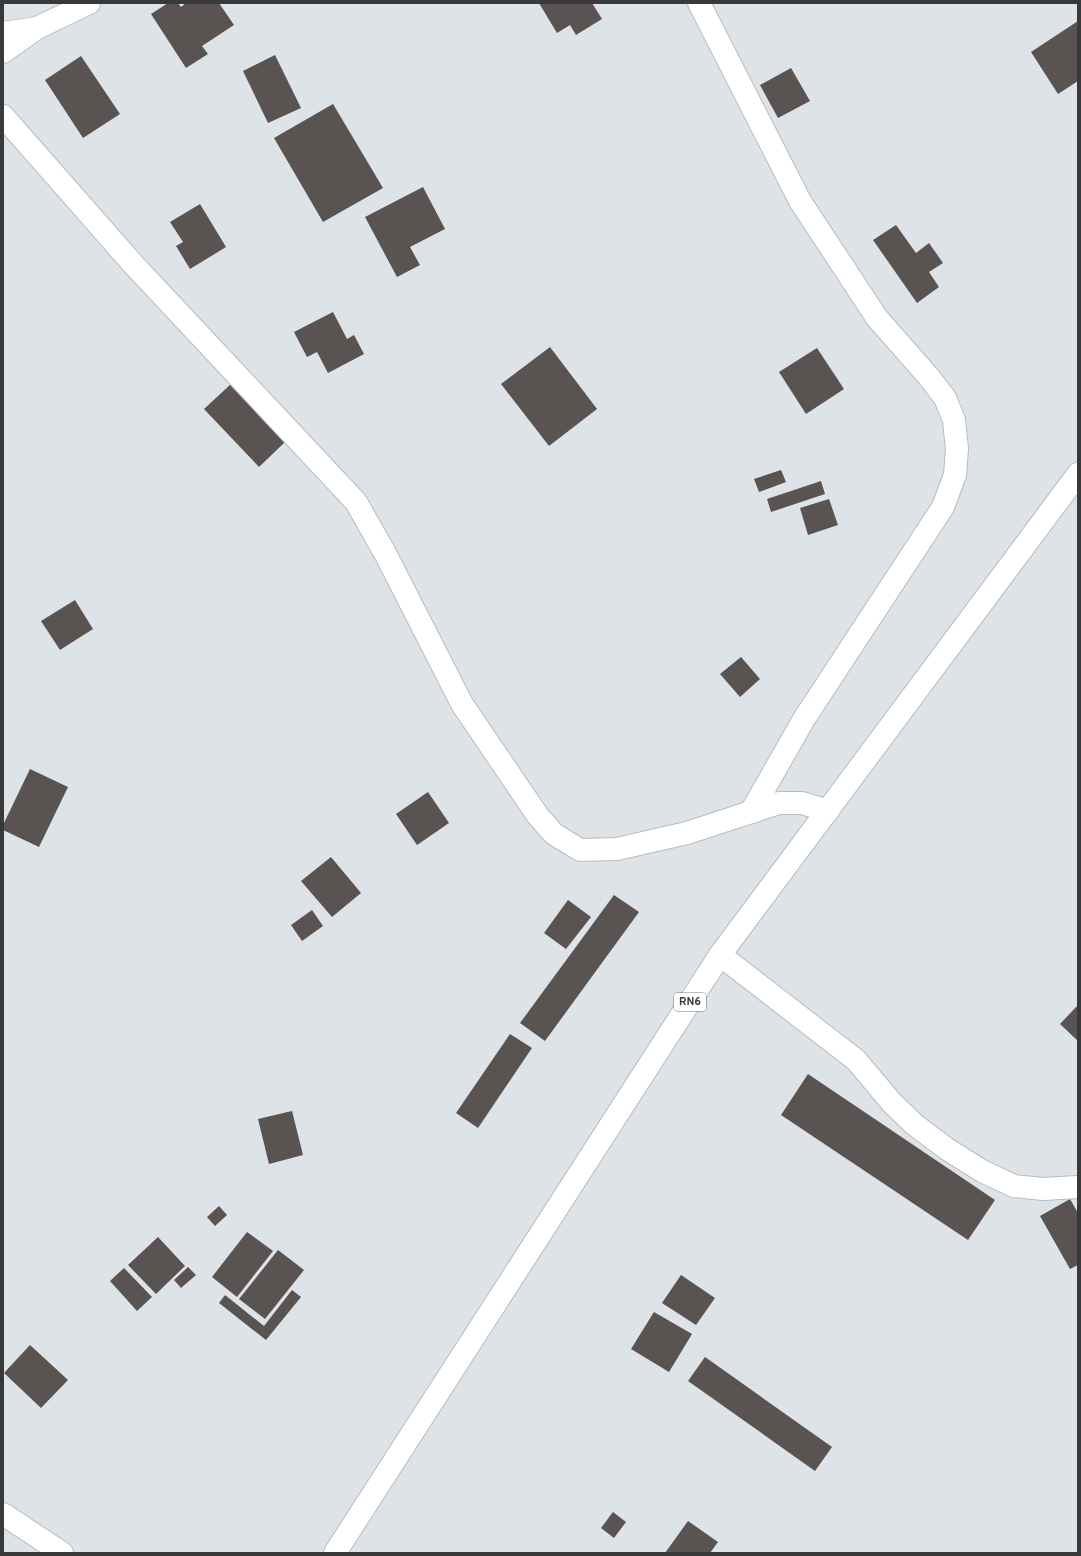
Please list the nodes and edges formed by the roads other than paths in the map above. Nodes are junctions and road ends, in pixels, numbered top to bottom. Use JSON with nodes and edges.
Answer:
{"nodes":[{"id":1,"x":89,"y":3,"type":"edge"},
{"id":2,"x":699,"y":3,"type":"edge"},
{"id":3,"x":37,"y":28,"type":"junction"},
{"id":4,"x":3,"y":33,"type":"edge"},
{"id":5,"x":3,"y":52,"type":"edge"},
{"id":6,"x":3,"y":116,"type":"edge"},
{"id":7,"x":1078,"y":474,"type":"edge"},
{"id":8,"x":828,"y":810,"type":"junction"},
{"id":9,"x":751,"y":812,"type":"junction"},
{"id":10,"x":720,"y":955,"type":"junction"},
{"id":11,"x":1078,"y":1187,"type":"edge"},
{"id":12,"x":3,"y":1514,"type":"edge"},
{"id":13,"x":62,"y":1553,"type":"edge"},
{"id":14,"x":335,"y":1553,"type":"edge"}],
"edges":[{"from":1,"to":3,"type":"main road"},
{"from":2,"to":9,"type":"main road"},
{"from":3,"to":4,"type":"main road"},
{"from":3,"to":5,"type":"main road"},
{"from":6,"to":9,"type":"main road"},
{"from":7,"to":8,"type":"main road","number":"RN6"},
{"from":8,"to":9,"type":"main road"},
{"from":8,"to":10,"type":"main road","number":"RN6"},
{"from":10,"to":11,"type":"main road"},
{"from":10,"to":14,"type":"main road","number":"RN6"},
{"from":12,"to":13,"type":"main road"}]}
